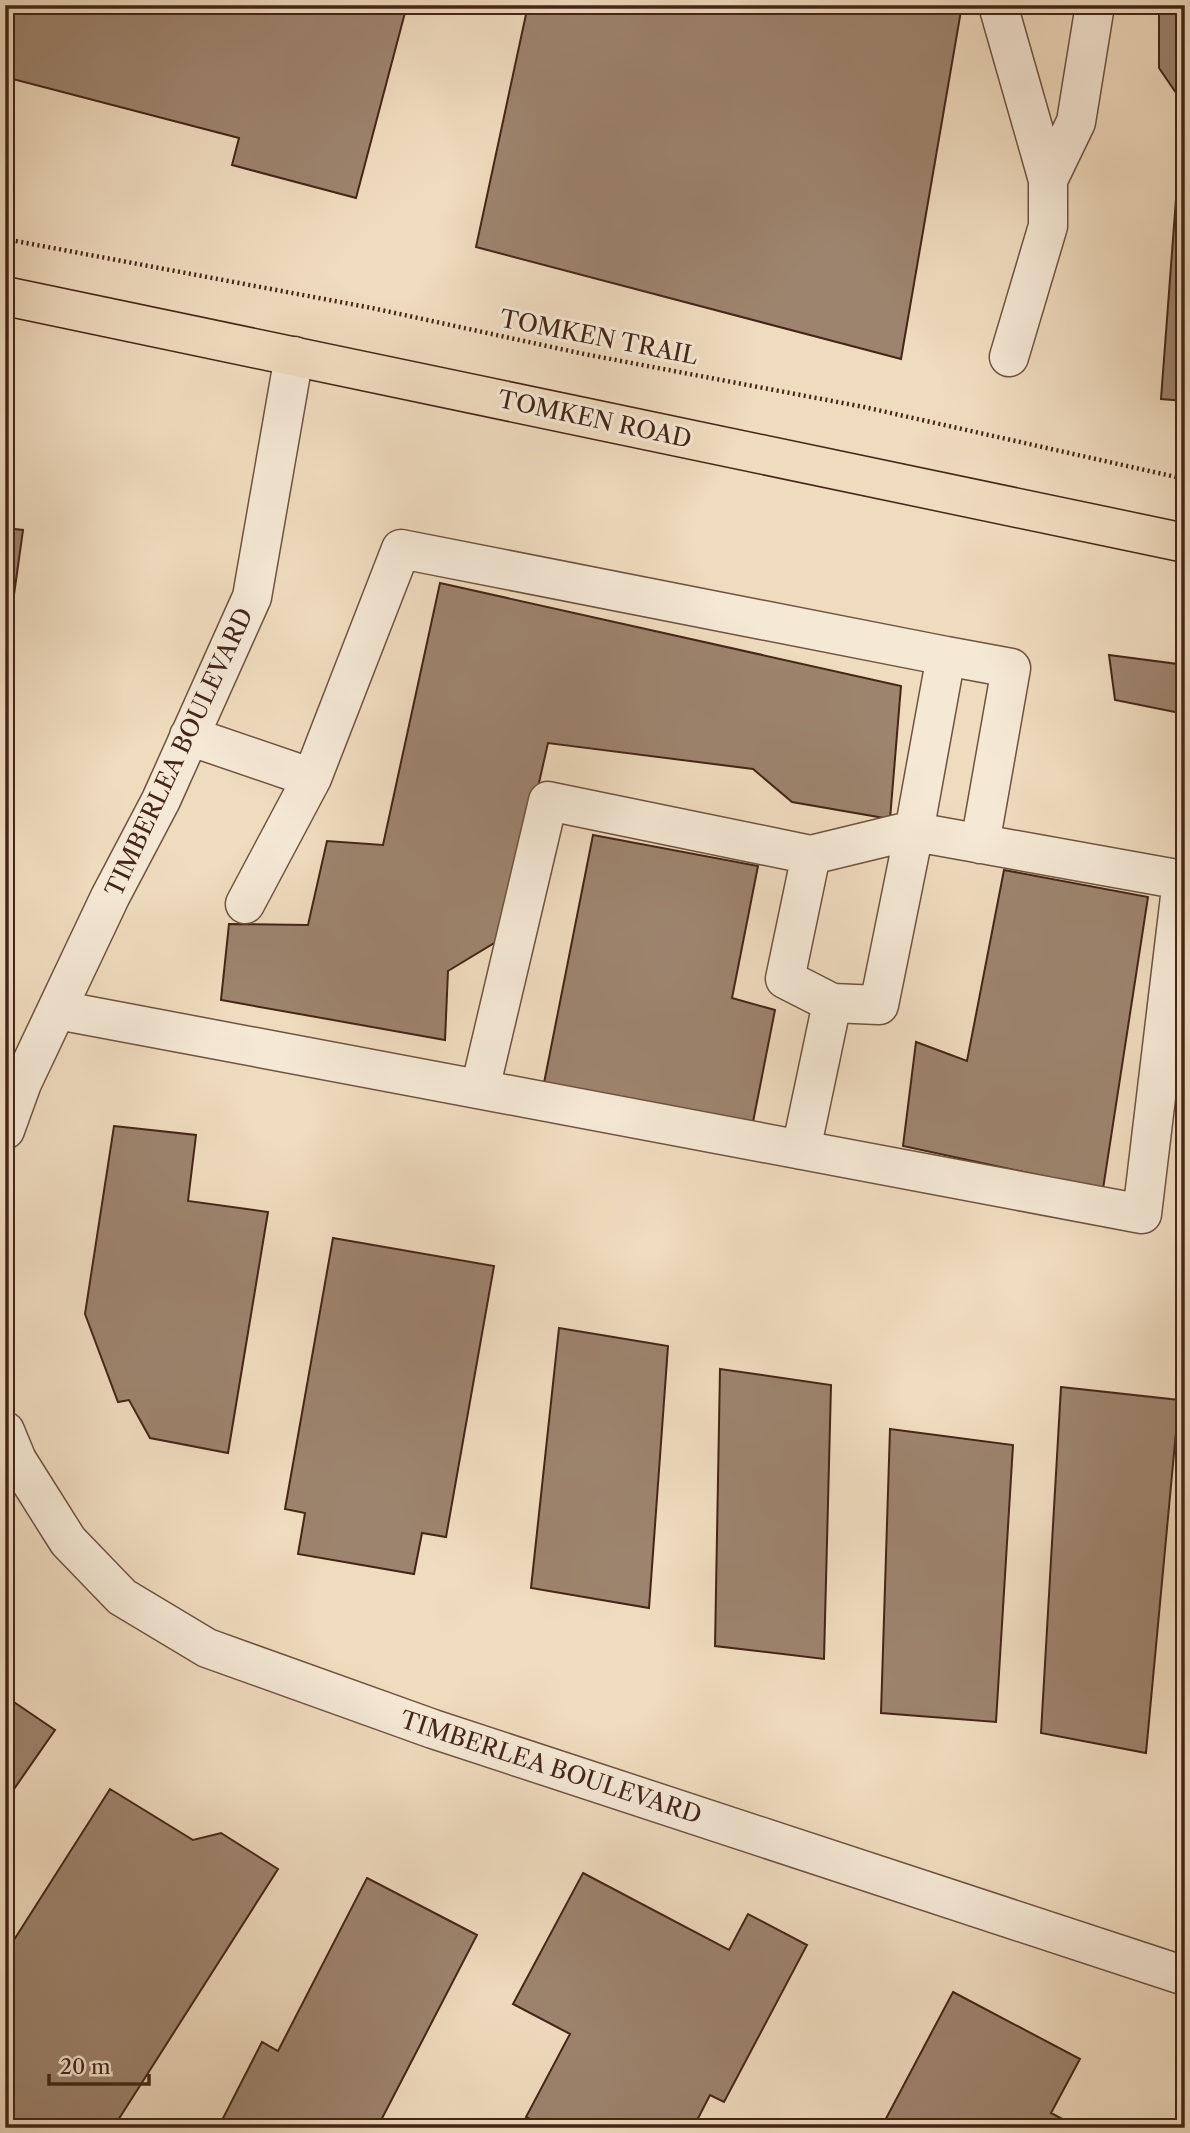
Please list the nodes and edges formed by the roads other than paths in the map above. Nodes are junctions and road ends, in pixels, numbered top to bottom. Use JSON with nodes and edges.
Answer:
{"nodes":[{"id":1,"x":998,"y":5,"type":"edge"},
{"id":2,"x":1095,"y":5,"type":"edge"},
{"id":3,"x":1048,"y":180,"type":"junction"},
{"id":4,"x":5,"y":296,"type":"edge"},
{"id":5,"x":294,"y":356,"type":"junction"},
{"id":6,"x":1009,"y":357,"type":"dead end"},
{"id":7,"x":1185,"y":543,"type":"edge"},
{"id":8,"x":946,"y":656,"type":"junction"},
{"id":9,"x":189,"y":736,"type":"junction"},
{"id":10,"x":313,"y":778,"type":"junction"},
{"id":11,"x":914,"y":832,"type":"junction"},
{"id":12,"x":980,"y":844,"type":"junction"},
{"id":13,"x":811,"y":855,"type":"junction"},
{"id":14,"x":245,"y":904,"type":"dead end"},
{"id":15,"x":832,"y":1003,"type":"junction"},
{"id":16,"x":58,"y":1010,"type":"junction"},
{"id":17,"x":480,"y":1089,"type":"junction"},
{"id":18,"x":5,"y":1130,"type":"edge"},
{"id":19,"x":801,"y":1150,"type":"junction"},
{"id":20,"x":5,"y":1431,"type":"edge"},
{"id":21,"x":1185,"y":1976,"type":"edge"}],
"edges":[{"from":1,"to":3,"type":"street"},
{"from":2,"to":3,"type":"street"},
{"from":3,"to":6,"type":"street"},
{"from":4,"to":5,"type":"main road","name":"TOMKEN ROAD"},
{"from":5,"to":7,"type":"main road","name":"TOMKEN ROAD"},
{"from":5,"to":9,"type":"street","name":"TIMBERLEA BOULEVARD"},
{"from":8,"to":10,"type":"street"},
{"from":8,"to":11,"type":"street"},
{"from":8,"to":12,"type":"street"},
{"from":9,"to":10,"type":"street"},
{"from":9,"to":16,"type":"street","name":"TIMBERLEA BOULEVARD"},
{"from":10,"to":14,"type":"street"},
{"from":11,"to":12,"type":"street"},
{"from":11,"to":13,"type":"street"},
{"from":11,"to":15,"type":"street"},
{"from":12,"to":19,"type":"street"},
{"from":13,"to":15,"type":"street"},
{"from":13,"to":17,"type":"street"},
{"from":15,"to":19,"type":"street"},
{"from":16,"to":17,"type":"street"},
{"from":16,"to":18,"type":"street","name":"TIMBERLEA BOULEVARD"},
{"from":17,"to":19,"type":"street"},
{"from":20,"to":21,"type":"street","name":"TIMBERLEA BOULEVARD"}]}
